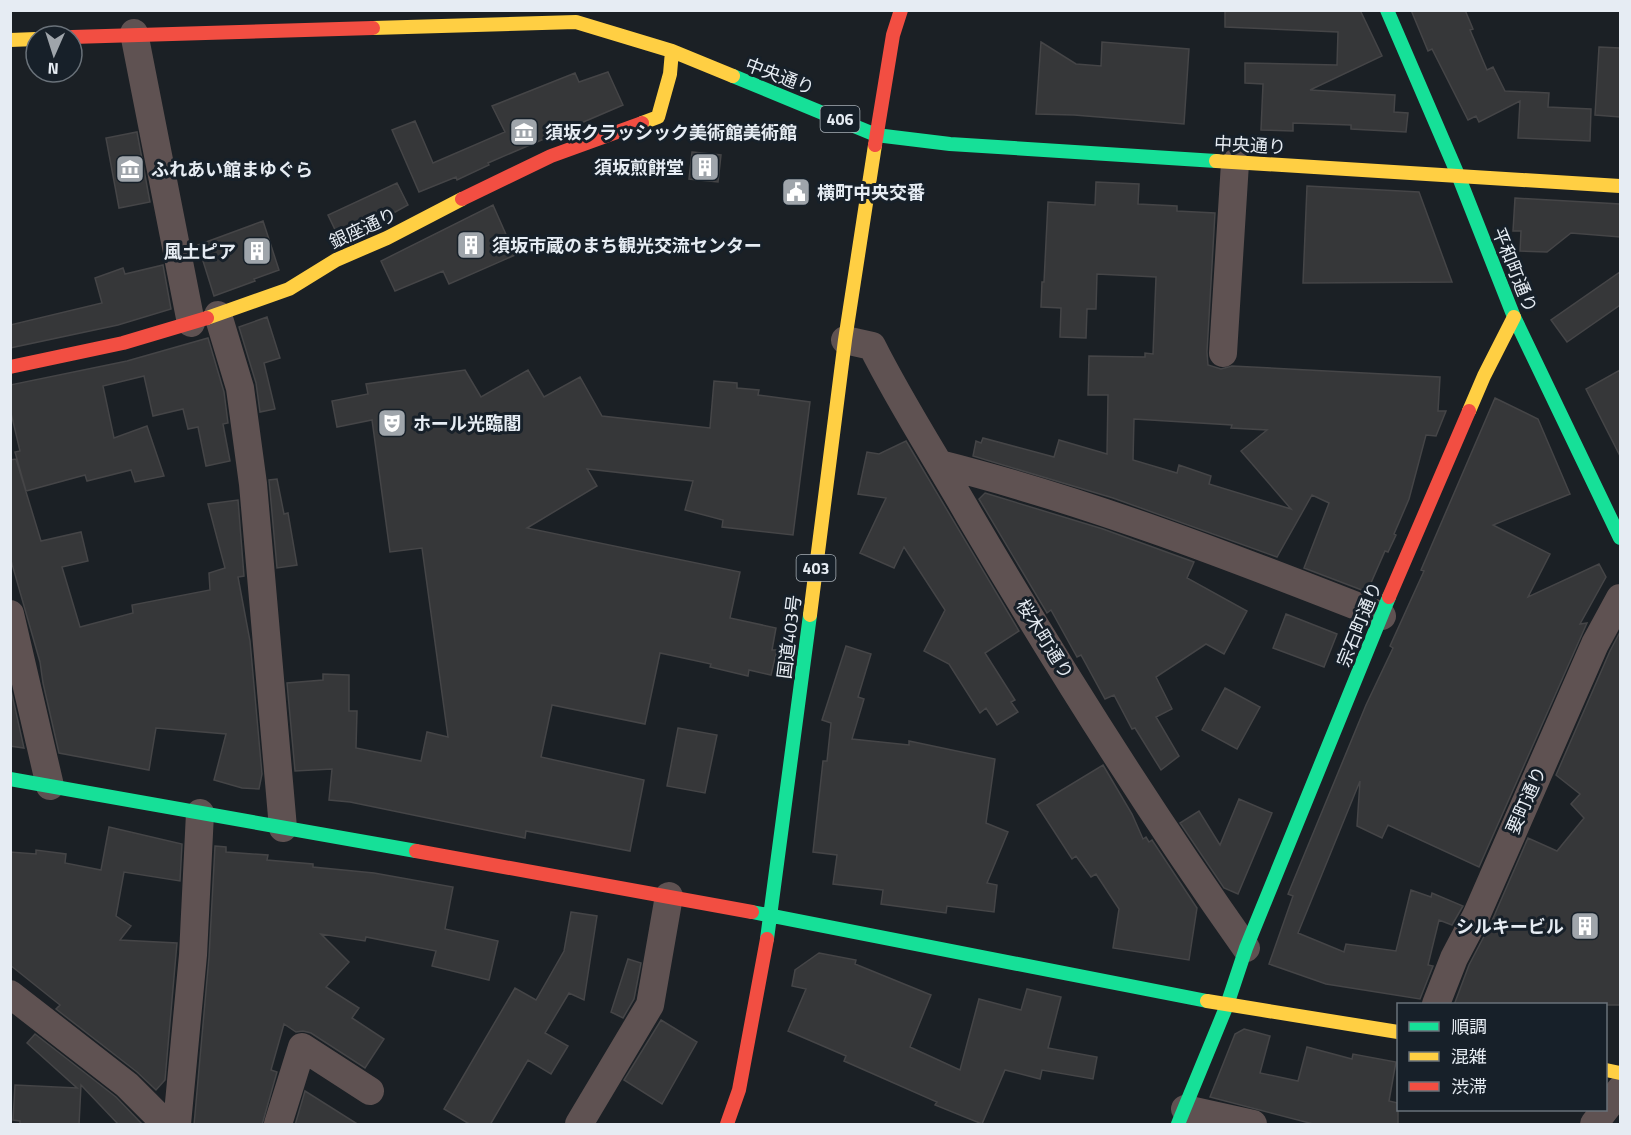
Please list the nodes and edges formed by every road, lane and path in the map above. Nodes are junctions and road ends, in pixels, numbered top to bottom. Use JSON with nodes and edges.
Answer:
{"nodes":[{"id":1,"x":901,"y":10,"type":"edge"},
{"id":2,"x":1387,"y":10,"type":"edge"},
{"id":3,"x":576,"y":16,"type":"edge"},
{"id":4,"x":134,"y":33,"type":"junction"},
{"id":5,"x":84,"y":36,"type":"edge"},
{"id":6,"x":672,"y":51,"type":"junction"},
{"id":7,"x":876,"y":135,"type":"junction"},
{"id":8,"x":1235,"y":163,"type":"junction"},
{"id":9,"x":1458,"y":175,"type":"junction"},
{"id":10,"x":1620,"y":186,"type":"edge"},
{"id":11,"x":218,"y":315,"type":"junction"},
{"id":12,"x":1514,"y":317,"type":"junction"},
{"id":13,"x":191,"y":323,"type":"junction"},
{"id":14,"x":845,"y":340,"type":"junction"},
{"id":15,"x":1223,"y":353,"type":"dead end"},
{"id":16,"x":10,"y":367,"type":"edge"},
{"id":17,"x":940,"y":464,"type":"junction"},
{"id":18,"x":1620,"y":538,"type":"edge"},
{"id":19,"x":1620,"y":598,"type":"edge"},
{"id":20,"x":10,"y":614,"type":"edge"},
{"id":21,"x":1382,"y":616,"type":"junction"},
{"id":22,"x":10,"y":779,"type":"edge"},
{"id":23,"x":50,"y":786,"type":"junction"},
{"id":24,"x":200,"y":813,"type":"junction"},
{"id":25,"x":283,"y":828,"type":"junction"},
{"id":26,"x":669,"y":896,"type":"junction"},
{"id":27,"x":771,"y":917,"type":"junction"},
{"id":28,"x":1246,"y":948,"type":"junction"},
{"id":29,"x":10,"y":994,"type":"edge"},
{"id":30,"x":1437,"y":1003,"type":"edge"},
{"id":31,"x":1227,"y":1005,"type":"junction"},
{"id":32,"x":1397,"y":1032,"type":"edge"},
{"id":33,"x":1620,"y":1090,"type":"edge"},
{"id":34,"x":370,"y":1091,"type":"dead end"},
{"id":35,"x":1607,"y":1108,"type":"edge"},
{"id":36,"x":1604,"y":1111,"type":"edge"},
{"id":37,"x":1181,"y":1117,"type":"edge"},
{"id":38,"x":166,"y":1125,"type":"edge"},
{"id":39,"x":177,"y":1125,"type":"edge"},
{"id":40,"x":278,"y":1125,"type":"edge"},
{"id":41,"x":579,"y":1125,"type":"edge"},
{"id":42,"x":727,"y":1125,"type":"edge"},
{"id":43,"x":1253,"y":1125,"type":"edge"},
{"id":44,"x":1594,"y":1125,"type":"edge"}],
"edges":[{"from":1,"to":7,"type":"main road","name":"国道403号","number":"403"},
{"from":2,"to":9,"type":"main road","name":"平和町通り"},
{"from":3,"to":4,"type":"main road","name":"中央通り","number":"406"},
{"from":3,"to":6,"type":"main road","name":"中央通り","number":"406"},
{"from":4,"to":5,"type":"main road","name":"中央通り","number":"406"},
{"from":4,"to":13,"type":"street"},
{"from":6,"to":7,"type":"main road","name":"中央通り","number":"406"},
{"from":6,"to":11,"type":"main road","name":"銀座通り"},
{"from":7,"to":8,"type":"main road","name":"中央通り","number":"406"},
{"from":7,"to":14,"type":"main road","name":"国道403号","number":"403"},
{"from":8,"to":9,"type":"main road","name":"中央通り","number":"406"},
{"from":8,"to":15,"type":"street"},
{"from":9,"to":10,"type":"main road","name":"中央通り","number":"406"},
{"from":9,"to":12,"type":"main road","name":"平和町通り"},
{"from":11,"to":13,"type":"main road","name":"銀座通り"},
{"from":11,"to":25,"type":"street"},
{"from":12,"to":18,"type":"main road","name":"平和町通り"},
{"from":12,"to":21,"type":"main road","name":"宗石町通り"},
{"from":13,"to":16,"type":"main road","name":"銀座通り"},
{"from":14,"to":17,"type":"street","name":"桜木町通り"},
{"from":14,"to":27,"type":"main road","name":"国道403号","number":"403"},
{"from":17,"to":21,"type":"street"},
{"from":17,"to":28,"type":"street","name":"桜木町通り"},
{"from":19,"to":30,"type":"street","name":"要町通り"},
{"from":20,"to":23,"type":"street"},
{"from":21,"to":28,"type":"main road","name":"宗石町通り"},
{"from":22,"to":23,"type":"main road"},
{"from":23,"to":24,"type":"main road"},
{"from":24,"to":25,"type":"main road"},
{"from":24,"to":39,"type":"street"},
{"from":25,"to":26,"type":"main road"},
{"from":26,"to":27,"type":"main road"},
{"from":26,"to":41,"type":"street"},
{"from":27,"to":31,"type":"main road"},
{"from":27,"to":42,"type":"main road","name":"国道403号","number":"403"},
{"from":28,"to":31,"type":"main road","name":"宗石町通り"},
{"from":29,"to":38,"type":"street"},
{"from":31,"to":32,"type":"main road"},
{"from":31,"to":37,"type":"main road"},
{"from":33,"to":35,"type":"street"},
{"from":34,"to":40,"type":"street"},
{"from":36,"to":44,"type":"street"},
{"from":37,"to":43,"type":"street"}]}
